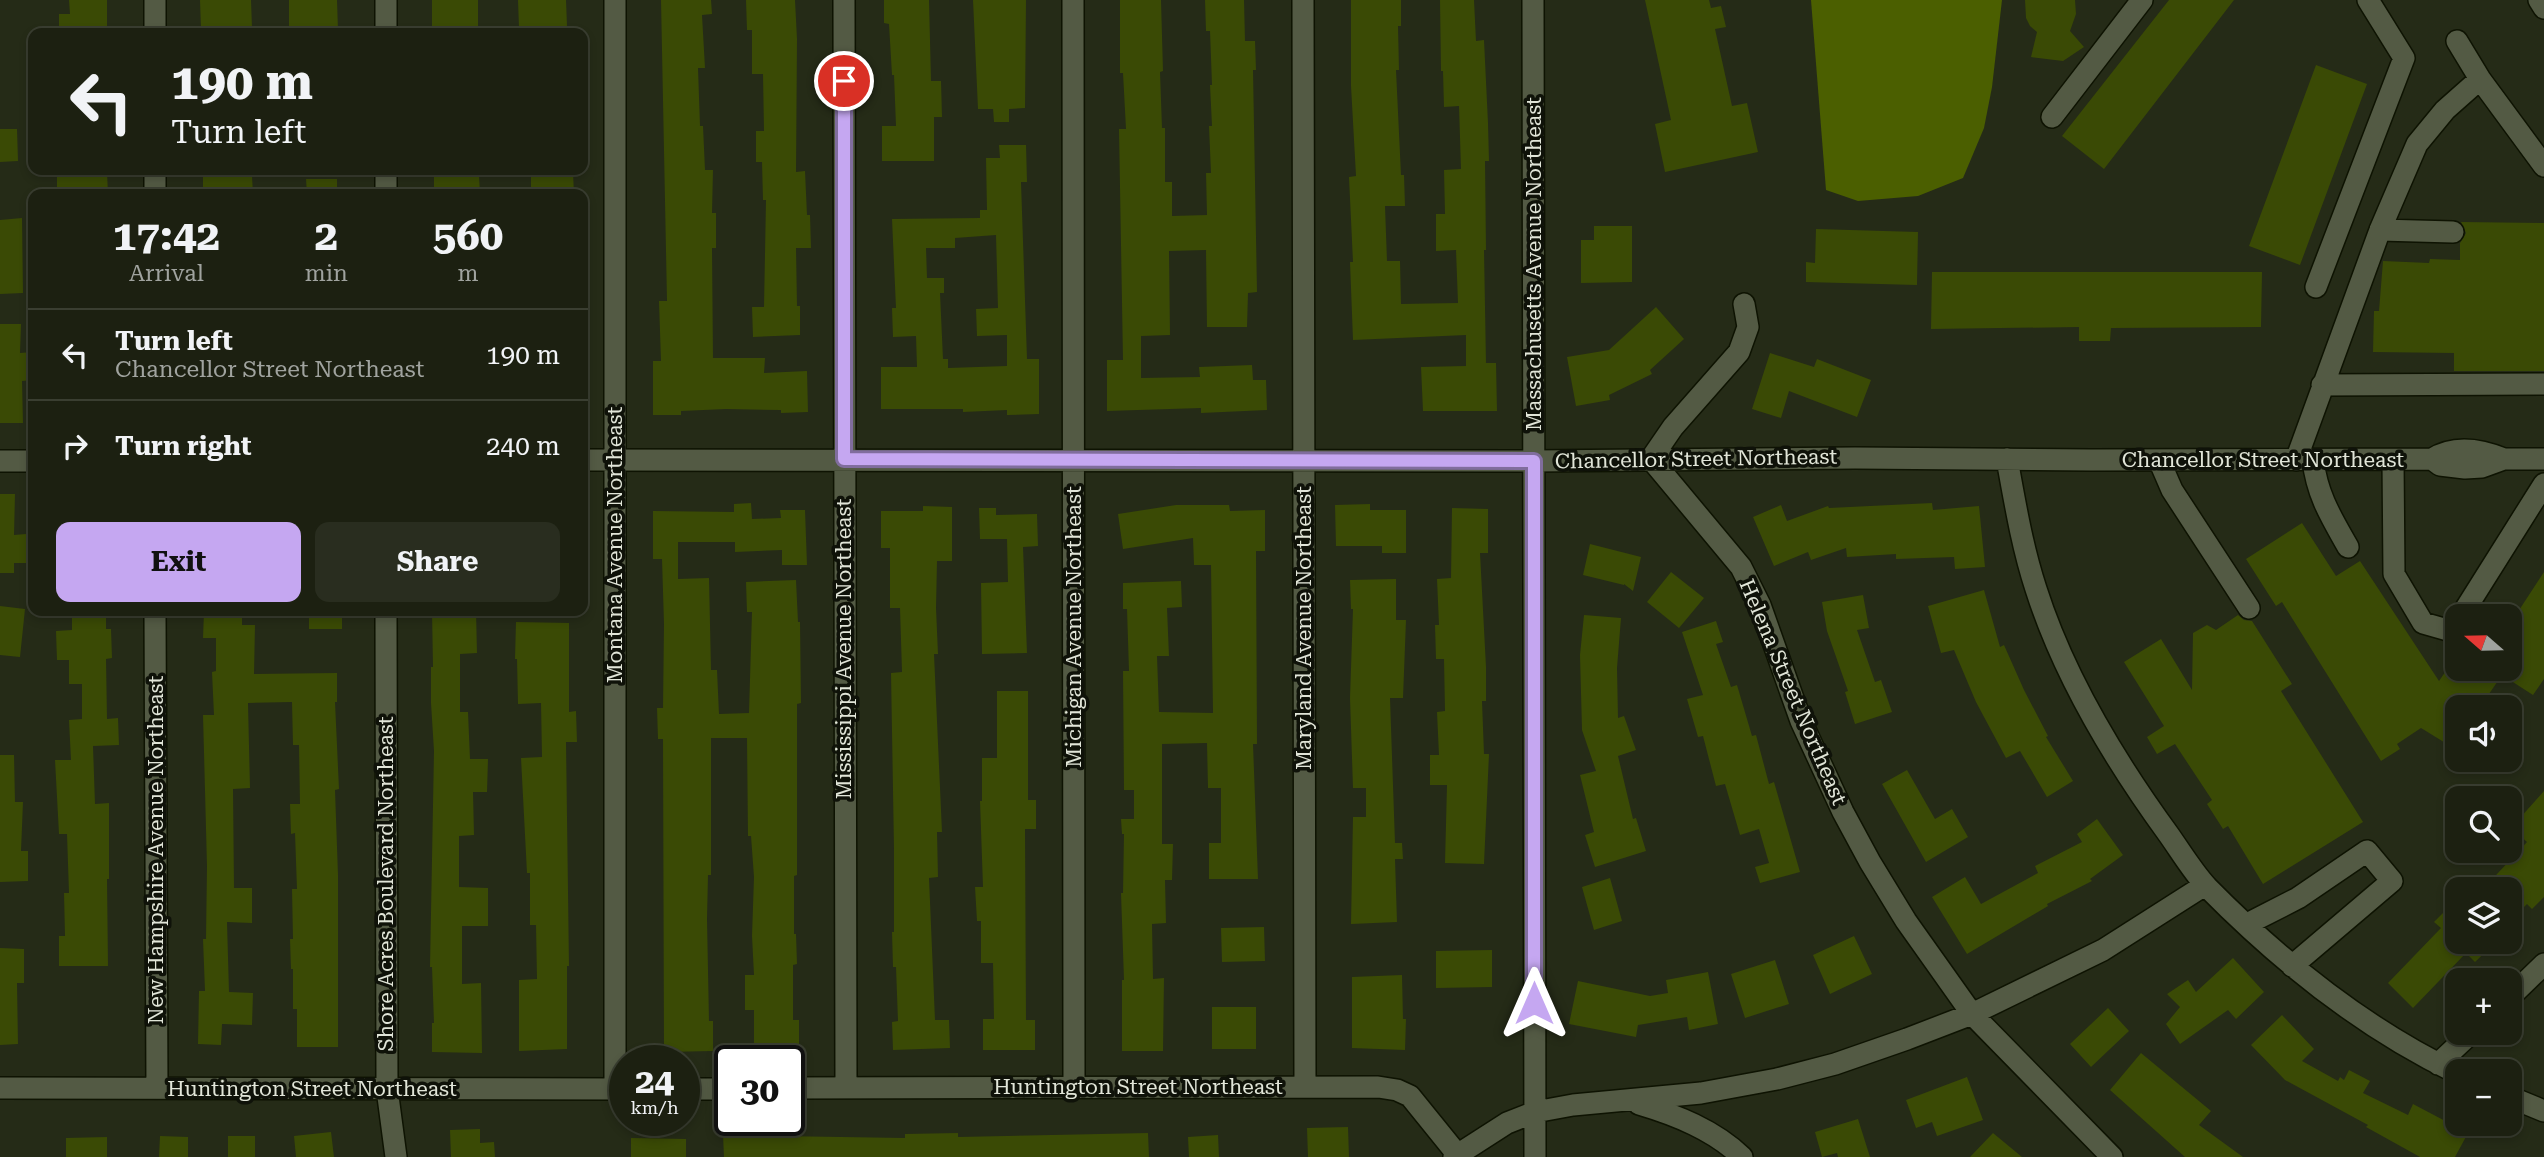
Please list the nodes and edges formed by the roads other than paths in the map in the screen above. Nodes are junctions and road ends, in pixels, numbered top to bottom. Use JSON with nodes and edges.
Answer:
{"nodes":[{"id":1,"x":155,"y":0,"type":"edge"},
{"id":2,"x":386,"y":0,"type":"edge"},
{"id":3,"x":615,"y":0,"type":"edge"},
{"id":4,"x":844,"y":0,"type":"edge"},
{"id":5,"x":1073,"y":0,"type":"edge"},
{"id":6,"x":1304,"y":0,"type":"edge"},
{"id":7,"x":1533,"y":0,"type":"edge"},
{"id":8,"x":2142,"y":0,"type":"edge"},
{"id":9,"x":2368,"y":0,"type":"edge"},
{"id":10,"x":2539,"y":0,"type":"edge"},
{"id":11,"x":2544,"y":8,"type":"edge"},
{"id":12,"x":155,"y":28,"type":"edge"},
{"id":13,"x":386,"y":28,"type":"edge"},
{"id":14,"x":2457,"y":41,"type":"dead end"},
{"id":15,"x":2480,"y":79,"type":"junction"},
{"id":16,"x":2052,"y":117,"type":"dead end"},
{"id":17,"x":2544,"y":166,"type":"edge"},
{"id":18,"x":2380,"y":230,"type":"junction"},
{"id":19,"x":2453,"y":232,"type":"dead end"},
{"id":20,"x":2316,"y":286,"type":"dead end"},
{"id":21,"x":1744,"y":304,"type":"dead end"},
{"id":22,"x":2544,"y":384,"type":"edge"},
{"id":23,"x":2322,"y":385,"type":"junction"},
{"id":24,"x":2544,"y":458,"type":"edge"},
{"id":25,"x":844,"y":459,"type":"junction"},
{"id":26,"x":1304,"y":459,"type":"junction"},
{"id":27,"x":1651,"y":459,"type":"junction"},
{"id":28,"x":2007,"y":459,"type":"junction"},
{"id":29,"x":588,"y":460,"type":"edge"},
{"id":30,"x":616,"y":460,"type":"junction"},
{"id":31,"x":1074,"y":460,"type":"junction"},
{"id":32,"x":2159,"y":460,"type":"junction"},
{"id":33,"x":2305,"y":460,"type":"junction"},
{"id":34,"x":2393,"y":460,"type":"junction"},
{"id":35,"x":0,"y":461,"type":"edge"},
{"id":36,"x":28,"y":461,"type":"edge"},
{"id":37,"x":1534,"y":461,"type":"junction"},
{"id":38,"x":2544,"y":484,"type":"edge"},
{"id":39,"x":2348,"y":547,"type":"dead end"},
{"id":40,"x":2469,"y":604,"type":"edge"},
{"id":41,"x":2249,"y":608,"type":"dead end"},
{"id":42,"x":155,"y":616,"type":"edge"},
{"id":43,"x":386,"y":616,"type":"edge"},
{"id":44,"x":2445,"y":629,"type":"edge"},
{"id":45,"x":2205,"y":885,"type":"junction"},
{"id":46,"x":2248,"y":924,"type":"junction"},
{"id":47,"x":2544,"y":964,"type":"edge"},
{"id":48,"x":2292,"y":966,"type":"junction"},
{"id":49,"x":2522,"y":985,"type":"edge"},
{"id":50,"x":1972,"y":1014,"type":"junction"},
{"id":51,"x":620,"y":1045,"type":"edge"},
{"id":52,"x":2458,"y":1045,"type":"edge"},
{"id":53,"x":2438,"y":1064,"type":"junction"},
{"id":54,"x":2445,"y":1067,"type":"edge"},
{"id":55,"x":1074,"y":1087,"type":"junction"},
{"id":56,"x":1305,"y":1087,"type":"junction"},
{"id":57,"x":0,"y":1088,"type":"edge"},
{"id":58,"x":157,"y":1088,"type":"junction"},
{"id":59,"x":805,"y":1088,"type":"edge"},
{"id":60,"x":846,"y":1088,"type":"junction"},
{"id":61,"x":387,"y":1089,"type":"junction"},
{"id":62,"x":609,"y":1089,"type":"edge"},
{"id":63,"x":1629,"y":1101,"type":"junction"},
{"id":64,"x":2522,"y":1102,"type":"edge"},
{"id":65,"x":2544,"y":1111,"type":"edge"},
{"id":66,"x":1535,"y":1112,"type":"junction"},
{"id":67,"x":1456,"y":1156,"type":"edge"},
{"id":68,"x":396,"y":1157,"type":"edge"},
{"id":69,"x":1535,"y":1157,"type":"edge"},
{"id":70,"x":1742,"y":1157,"type":"edge"},
{"id":71,"x":2112,"y":1157,"type":"edge"}],
"edges":[{"from":1,"to":12,"type":"street"},
{"from":2,"to":13,"type":"street"},
{"from":3,"to":30,"type":"street","name":"Montana Avenue Northeast"},
{"from":4,"to":25,"type":"street","name":"Mississippi Avenue Northeast"},
{"from":5,"to":31,"type":"street","name":"Michigan Avenue Northeast"},
{"from":6,"to":26,"type":"street","name":"Maryland Avenue Northeast"},
{"from":7,"to":37,"type":"street","name":"Massachusetts Avenue Northeast"},
{"from":8,"to":16,"type":"street"},
{"from":9,"to":20,"type":"street"},
{"from":10,"to":11,"type":"street"},
{"from":14,"to":15,"type":"street"},
{"from":15,"to":17,"type":"street"},
{"from":15,"to":18,"type":"street"},
{"from":18,"to":19,"type":"street"},
{"from":18,"to":23,"type":"street"},
{"from":21,"to":27,"type":"street"},
{"from":22,"to":23,"type":"street"},
{"from":23,"to":33,"type":"street"},
{"from":24,"to":34,"type":"street","name":"Chancellor Street Northeast"},
{"from":25,"to":30,"type":"street","name":"Chancellor Street Northeast"},
{"from":25,"to":31,"type":"street","name":"Chancellor Street Northeast"},
{"from":25,"to":60,"type":"street","name":"Mississippi Avenue Northeast"},
{"from":26,"to":31,"type":"street","name":"Chancellor Street Northeast"},
{"from":26,"to":37,"type":"street","name":"Chancellor Street Northeast"},
{"from":26,"to":56,"type":"street","name":"Maryland Avenue Northeast"},
{"from":27,"to":28,"type":"street","name":"Chancellor Street Northeast"},
{"from":27,"to":37,"type":"street","name":"Chancellor Street Northeast"},
{"from":27,"to":50,"type":"street","name":"Helena Street Northeast"},
{"from":28,"to":32,"type":"street","name":"Chancellor Street Northeast"},
{"from":28,"to":45,"type":"street"},
{"from":29,"to":30,"type":"street","name":"Chancellor Street Northeast"},
{"from":30,"to":51,"type":"street","name":"Montana Avenue Northeast"},
{"from":31,"to":55,"type":"street","name":"Michigan Avenue Northeast"},
{"from":32,"to":33,"type":"street","name":"Chancellor Street Northeast"},
{"from":32,"to":41,"type":"street"},
{"from":33,"to":34,"type":"street","name":"Chancellor Street Northeast"},
{"from":33,"to":39,"type":"street"},
{"from":34,"to":44,"type":"street"},
{"from":35,"to":36,"type":"street"},
{"from":37,"to":66,"type":"street","name":"Massachusetts Avenue Northeast"},
{"from":38,"to":40,"type":"street"},
{"from":42,"to":58,"type":"street","name":"New Hampshire Avenue Northeast"},
{"from":43,"to":61,"type":"street","name":"Shore Acres Boulevard Northeast"},
{"from":45,"to":46,"type":"street"},
{"from":45,"to":50,"type":"street"},
{"from":46,"to":48,"type":"street"},
{"from":46,"to":48,"type":"street"},
{"from":47,"to":49,"type":"street"},
{"from":48,"to":53,"type":"street"},
{"from":50,"to":63,"type":"street"},
{"from":50,"to":71,"type":"street","name":"Helena Street Northeast"},
{"from":52,"to":53,"type":"street"},
{"from":53,"to":54,"type":"street"},
{"from":55,"to":56,"type":"street","name":"Huntington Street Northeast"},
{"from":55,"to":60,"type":"street","name":"Huntington Street Northeast"},
{"from":56,"to":67,"type":"street","name":"Huntington Street Northeast"},
{"from":57,"to":58,"type":"street","name":"Huntington Street Northeast"},
{"from":58,"to":61,"type":"street","name":"Huntington Street Northeast"},
{"from":59,"to":60,"type":"street","name":"Huntington Street Northeast"},
{"from":61,"to":62,"type":"street","name":"Huntington Street Northeast"},
{"from":61,"to":68,"type":"street","name":"Shore Acres Boulevard Northeast"},
{"from":63,"to":66,"type":"street"},
{"from":63,"to":70,"type":"street"},
{"from":64,"to":65,"type":"street"},
{"from":66,"to":67,"type":"street"},
{"from":66,"to":69,"type":"street","name":"Massachusetts Avenue Northeast"}]}
